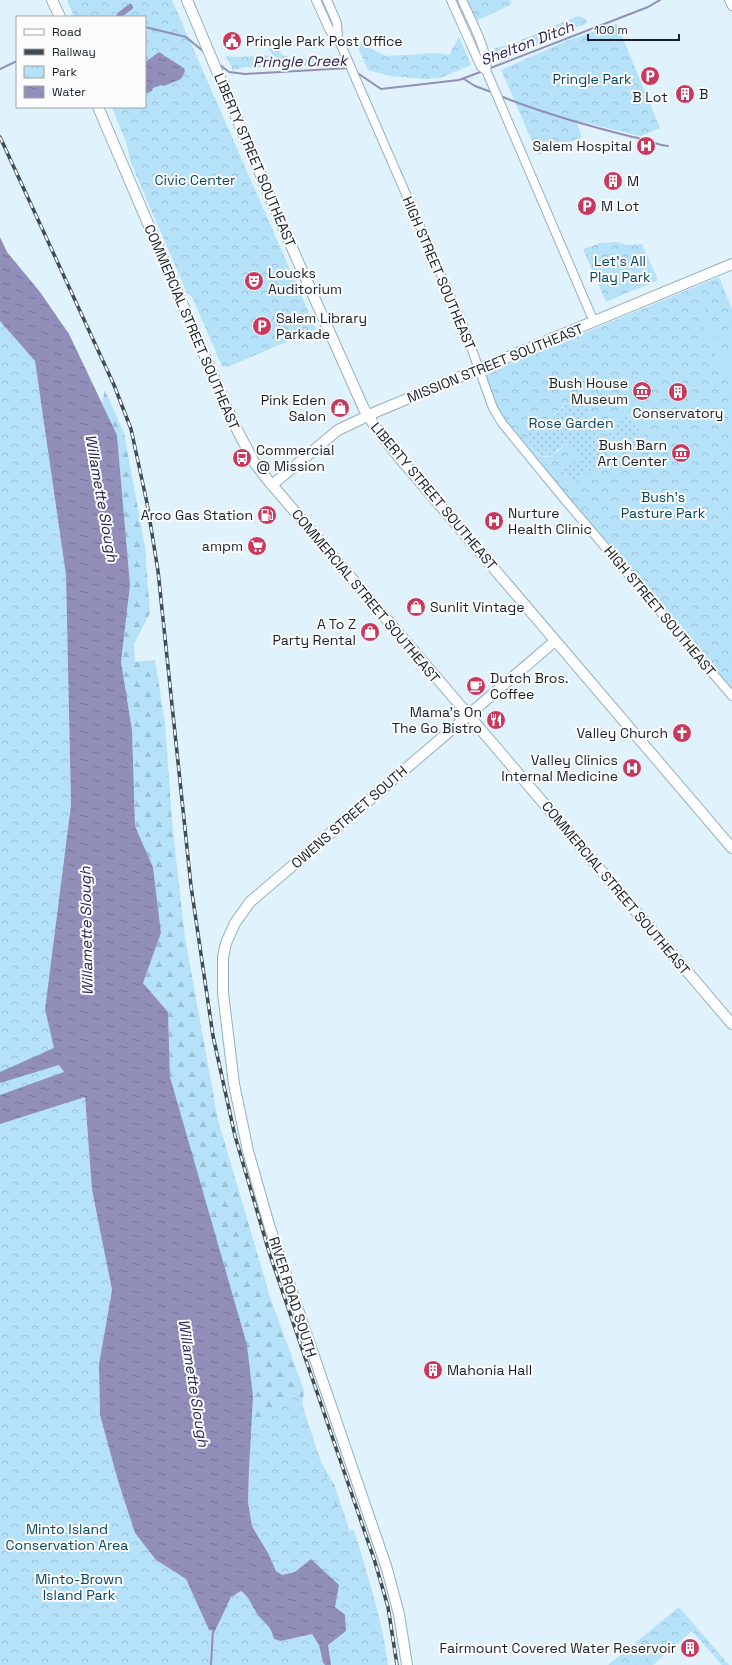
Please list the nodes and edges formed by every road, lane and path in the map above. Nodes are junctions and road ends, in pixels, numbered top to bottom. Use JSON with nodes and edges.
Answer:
{"nodes":[{"id":1,"x":52,"y":0,"type":"edge"},
{"id":2,"x":187,"y":0,"type":"edge"},
{"id":3,"x":316,"y":0,"type":"edge"},
{"id":4,"x":327,"y":0,"type":"edge"},
{"id":5,"x":451,"y":0,"type":"edge"},
{"id":6,"x":462,"y":0,"type":"edge"},
{"id":7,"x":729,"y":0,"type":"edge"},
{"id":8,"x":732,"y":6,"type":"edge"},
{"id":9,"x":60,"y":16,"type":"edge"},
{"id":10,"x":338,"y":38,"type":"junction"},
{"id":11,"x":481,"y":58,"type":"junction"},
{"id":12,"x":98,"y":108,"type":"edge"},
{"id":13,"x":732,"y":264,"type":"edge"},
{"id":14,"x":594,"y":322,"type":"junction"},
{"id":15,"x":479,"y":370,"type":"junction"},
{"id":16,"x":368,"y":416,"type":"junction"},
{"id":17,"x":272,"y":485,"type":"junction"},
{"id":18,"x":555,"y":641,"type":"junction"},
{"id":19,"x":732,"y":696,"type":"edge"},
{"id":20,"x":468,"y":715,"type":"junction"},
{"id":21,"x":732,"y":848,"type":"edge"},
{"id":22,"x":234,"y":923,"type":"joint"},
{"id":23,"x":732,"y":1024,"type":"edge"},
{"id":24,"x":407,"y":1665,"type":"edge"}],
"edges":[{"from":1,"to":9,"type":"main road"},
{"from":2,"to":16,"type":"main road","name":"LIBERTY STREET SOUTHEAST"},
{"from":3,"to":10,"type":"street","name":"HIGH STREET SOUTHEAST"},
{"from":4,"to":10,"type":"street","name":"HIGH STREET SOUTHEAST"},
{"from":5,"to":11,"type":"street"},
{"from":6,"to":11,"type":"street"},
{"from":7,"to":8,"type":"street"},
{"from":10,"to":15,"type":"street","name":"HIGH STREET SOUTHEAST"},
{"from":11,"to":14,"type":"street"},
{"from":12,"to":17,"type":"main road","name":"COMMERCIAL STREET SOUTHEAST"},
{"from":13,"to":14,"type":"main road","name":"MISSION STREET SOUTHEAST"},
{"from":14,"to":15,"type":"main road","name":"MISSION STREET SOUTHEAST"},
{"from":15,"to":16,"type":"main road","name":"MISSION STREET SOUTHEAST"},
{"from":15,"to":19,"type":"street","name":"HIGH STREET SOUTHEAST"},
{"from":16,"to":17,"type":"main road","name":"MISSION STREET SOUTHEAST"},
{"from":16,"to":18,"type":"main road","name":"LIBERTY STREET SOUTHEAST"},
{"from":17,"to":20,"type":"main road","name":"COMMERCIAL STREET SOUTHEAST"},
{"from":18,"to":20,"type":"main road","name":"OWENS STREET SOUTH"},
{"from":18,"to":21,"type":"main road","name":"LIBERTY STREET SOUTHEAST"},
{"from":20,"to":22,"type":"main road","name":"OWENS STREET SOUTH"},
{"from":20,"to":23,"type":"main road","name":"COMMERCIAL STREET SOUTHEAST"},
{"from":22,"to":24,"type":"main road","name":"RIVER ROAD SOUTH"}]}
